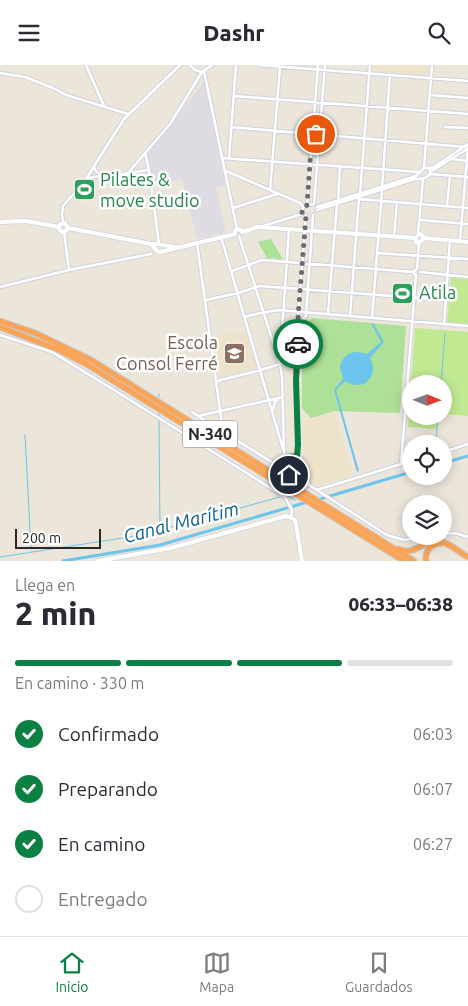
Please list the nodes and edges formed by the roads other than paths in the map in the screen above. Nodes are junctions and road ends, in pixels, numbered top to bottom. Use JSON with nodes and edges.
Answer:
{"nodes":[{"id":1,"x":86,"y":65,"type":"edge"},
{"id":2,"x":180,"y":65,"type":"edge"},
{"id":3,"x":190,"y":65,"type":"edge"},
{"id":4,"x":212,"y":65,"type":"edge"},
{"id":5,"x":236,"y":65,"type":"edge"},
{"id":6,"x":259,"y":65,"type":"edge"},
{"id":7,"x":318,"y":65,"type":"edge"},
{"id":8,"x":325,"y":65,"type":"edge"},
{"id":9,"x":370,"y":65,"type":"edge"},
{"id":10,"x":432,"y":65,"type":"edge"},
{"id":11,"x":280,"y":66,"type":"edge"},
{"id":12,"x":317,"y":70,"type":"junction"},
{"id":13,"x":325,"y":70,"type":"junction"},
{"id":14,"x":203,"y":71,"type":"junction"},
{"id":15,"x":0,"y":73,"type":"edge"},
{"id":16,"x":370,"y":74,"type":"junction"},
{"id":17,"x":390,"y":75,"type":"junction"},
{"id":18,"x":431,"y":79,"type":"junction"},
{"id":19,"x":468,"y":81,"type":"edge"},
{"id":20,"x":430,"y":95,"type":"junction"},
{"id":21,"x":234,"y":96,"type":"junction"},
{"id":22,"x":468,"y":98,"type":"edge"},
{"id":23,"x":277,"y":99,"type":"junction"},
{"id":24,"x":315,"y":102,"type":"junction"},
{"id":25,"x":322,"y":103,"type":"junction"},
{"id":26,"x":104,"y":106,"type":"junction"},
{"id":27,"x":367,"y":106,"type":"junction"},
{"id":28,"x":388,"y":108,"type":"junction"},
{"id":29,"x":428,"y":111,"type":"junction"},
{"id":30,"x":128,"y":114,"type":"junction"},
{"id":31,"x":468,"y":115,"type":"edge"},
{"id":32,"x":232,"y":127,"type":"junction"},
{"id":33,"x":445,"y":127,"type":"dead end"},
{"id":34,"x":468,"y":128,"type":"edge"},
{"id":35,"x":275,"y":131,"type":"junction"},
{"id":36,"x":312,"y":134,"type":"junction"},
{"id":37,"x":320,"y":134,"type":"junction"},
{"id":38,"x":364,"y":138,"type":"junction"},
{"id":39,"x":385,"y":139,"type":"junction"},
{"id":40,"x":426,"y":143,"type":"junction"},
{"id":41,"x":467,"y":147,"type":"edge"},
{"id":42,"x":145,"y":153,"type":"junction"},
{"id":43,"x":222,"y":157,"type":"junction"},
{"id":44,"x":229,"y":158,"type":"junction"},
{"id":45,"x":451,"y":159,"type":"junction"},
{"id":46,"x":272,"y":161,"type":"junction"},
{"id":47,"x":467,"y":161,"type":"edge"},
{"id":48,"x":310,"y":164,"type":"junction"},
{"id":49,"x":317,"y":165,"type":"junction"},
{"id":50,"x":94,"y":167,"type":"junction"},
{"id":51,"x":340,"y":167,"type":"junction"},
{"id":52,"x":362,"y":168,"type":"junction"},
{"id":53,"x":424,"y":168,"type":"junction"},
{"id":54,"x":149,"y":170,"type":"junction"},
{"id":55,"x":383,"y":170,"type":"junction"},
{"id":56,"x":225,"y":171,"type":"junction"},
{"id":57,"x":430,"y":171,"type":"junction"},
{"id":58,"x":128,"y":173,"type":"junction"},
{"id":59,"x":419,"y":173,"type":"junction"},
{"id":60,"x":102,"y":175,"type":"junction"},
{"id":61,"x":450,"y":175,"type":"junction"},
{"id":62,"x":467,"y":176,"type":"edge"},
{"id":63,"x":86,"y":179,"type":"junction"},
{"id":64,"x":419,"y":179,"type":"junction"},
{"id":65,"x":424,"y":179,"type":"junction"},
{"id":66,"x":382,"y":189,"type":"junction"},
{"id":67,"x":270,"y":191,"type":"junction"},
{"id":68,"x":466,"y":192,"type":"edge"},
{"id":69,"x":278,"y":194,"type":"junction"},
{"id":70,"x":359,"y":197,"type":"junction"},
{"id":71,"x":381,"y":201,"type":"junction"},
{"id":72,"x":397,"y":202,"type":"junction"},
{"id":73,"x":337,"y":203,"type":"junction"},
{"id":74,"x":422,"y":204,"type":"junction"},
{"id":75,"x":307,"y":205,"type":"junction"},
{"id":76,"x":303,"y":207,"type":"junction"},
{"id":77,"x":316,"y":207,"type":"junction"},
{"id":78,"x":447,"y":207,"type":"junction"},
{"id":79,"x":233,"y":208,"type":"junction"},
{"id":80,"x":463,"y":208,"type":"junction"},
{"id":81,"x":468,"y":208,"type":"edge"},
{"id":82,"x":302,"y":214,"type":"junction"},
{"id":83,"x":313,"y":215,"type":"junction"},
{"id":84,"x":306,"y":216,"type":"junction"},
{"id":85,"x":421,"y":220,"type":"junction"},
{"id":86,"x":0,"y":222,"type":"edge"},
{"id":87,"x":462,"y":223,"type":"junction"},
{"id":88,"x":468,"y":224,"type":"edge"},
{"id":89,"x":61,"y":225,"type":"junction"},
{"id":90,"x":258,"y":227,"type":"junction"},
{"id":91,"x":68,"y":228,"type":"junction"},
{"id":92,"x":237,"y":229,"type":"junction"},
{"id":93,"x":289,"y":229,"type":"junction"},
{"id":94,"x":305,"y":230,"type":"junction"},
{"id":95,"x":312,"y":231,"type":"junction"},
{"id":96,"x":242,"y":232,"type":"junction"},
{"id":97,"x":335,"y":232,"type":"junction"},
{"id":98,"x":64,"y":233,"type":"junction"},
{"id":99,"x":356,"y":234,"type":"junction"},
{"id":100,"x":237,"y":235,"type":"junction"},
{"id":101,"x":378,"y":235,"type":"junction"},
{"id":102,"x":394,"y":236,"type":"junction"},
{"id":103,"x":420,"y":236,"type":"junction"},
{"id":104,"x":221,"y":237,"type":"junction"},
{"id":105,"x":450,"y":241,"type":"junction"},
{"id":106,"x":460,"y":241,"type":"junction"},
{"id":107,"x":468,"y":242,"type":"edge"},
{"id":108,"x":197,"y":243,"type":"junction"},
{"id":109,"x":419,"y":243,"type":"joint"},
{"id":110,"x":160,"y":244,"type":"junction"},
{"id":111,"x":151,"y":245,"type":"junction"},
{"id":112,"x":178,"y":247,"type":"junction"},
{"id":113,"x":155,"y":249,"type":"junction"},
{"id":114,"x":161,"y":252,"type":"junction"},
{"id":115,"x":377,"y":253,"type":"junction"},
{"id":116,"x":151,"y":254,"type":"junction"},
{"id":117,"x":418,"y":256,"type":"junction"},
{"id":118,"x":449,"y":258,"type":"junction"},
{"id":119,"x":468,"y":259,"type":"edge"},
{"id":120,"x":287,"y":262,"type":"junction"},
{"id":121,"x":302,"y":263,"type":"junction"},
{"id":122,"x":310,"y":264,"type":"junction"},
{"id":123,"x":248,"y":265,"type":"junction"},
{"id":124,"x":332,"y":266,"type":"junction"},
{"id":125,"x":354,"y":268,"type":"junction"},
{"id":126,"x":376,"y":269,"type":"junction"},
{"id":127,"x":417,"y":269,"type":"junction"},
{"id":128,"x":68,"y":270,"type":"junction"},
{"id":129,"x":232,"y":271,"type":"junction"},
{"id":130,"x":413,"y":272,"type":"junction"},
{"id":131,"x":420,"y":272,"type":"junction"},
{"id":132,"x":416,"y":275,"type":"junction"},
{"id":133,"x":448,"y":275,"type":"junction"},
{"id":134,"x":468,"y":277,"type":"edge"},
{"id":135,"x":0,"y":287,"type":"edge"},
{"id":136,"x":255,"y":288,"type":"junction"},
{"id":137,"x":286,"y":288,"type":"junction"},
{"id":138,"x":300,"y":289,"type":"junction"},
{"id":139,"x":308,"y":290,"type":"junction"},
{"id":140,"x":330,"y":291,"type":"junction"},
{"id":141,"x":238,"y":293,"type":"junction"},
{"id":142,"x":352,"y":293,"type":"junction"},
{"id":143,"x":374,"y":295,"type":"junction"},
{"id":144,"x":415,"y":298,"type":"junction"},
{"id":145,"x":206,"y":300,"type":"junction"},
{"id":146,"x":446,"y":300,"type":"junction"},
{"id":147,"x":284,"y":310,"type":"junction"},
{"id":148,"x":299,"y":311,"type":"junction"},
{"id":149,"x":306,"y":312,"type":"junction"},
{"id":150,"x":263,"y":313,"type":"junction"},
{"id":151,"x":328,"y":314,"type":"junction"},
{"id":152,"x":350,"y":316,"type":"junction"},
{"id":153,"x":245,"y":317,"type":"junction"},
{"id":154,"x":372,"y":318,"type":"junction"},
{"id":155,"x":0,"y":321,"type":"edge"},
{"id":156,"x":413,"y":321,"type":"junction"},
{"id":157,"x":300,"y":323,"type":"junction"},
{"id":158,"x":444,"y":324,"type":"junction"},
{"id":159,"x":468,"y":326,"type":"edge"},
{"id":160,"x":0,"y":327,"type":"edge"},
{"id":161,"x":0,"y":335,"type":"edge"},
{"id":162,"x":281,"y":347,"type":"junction"},
{"id":163,"x":275,"y":348,"type":"junction"},
{"id":164,"x":298,"y":348,"type":"junction"},
{"id":165,"x":280,"y":364,"type":"junction"},
{"id":166,"x":261,"y":370,"type":"junction"},
{"id":167,"x":217,"y":381,"type":"junction"},
{"id":168,"x":282,"y":397,"type":"junction"},
{"id":169,"x":269,"y":400,"type":"junction"},
{"id":170,"x":220,"y":411,"type":"junction"},
{"id":171,"x":192,"y":412,"type":"dead end"},
{"id":172,"x":273,"y":413,"type":"junction"},
{"id":173,"x":206,"y":415,"type":"junction"},
{"id":174,"x":198,"y":416,"type":"junction"},
{"id":175,"x":204,"y":420,"type":"junction"},
{"id":176,"x":222,"y":425,"type":"junction"},
{"id":177,"x":468,"y":445,"type":"edge"},
{"id":178,"x":452,"y":450,"type":"edge"},
{"id":179,"x":284,"y":451,"type":"junction"},
{"id":180,"x":297,"y":456,"type":"junction"},
{"id":181,"x":285,"y":461,"type":"junction"},
{"id":182,"x":401,"y":464,"type":"joint"},
{"id":183,"x":303,"y":471,"type":"junction"},
{"id":184,"x":294,"y":476,"type":"junction"},
{"id":185,"x":311,"y":487,"type":"junction"},
{"id":186,"x":319,"y":492,"type":"junction"},
{"id":187,"x":291,"y":517,"type":"junction"},
{"id":188,"x":452,"y":533,"type":"edge"},
{"id":189,"x":468,"y":537,"type":"edge"},
{"id":190,"x":402,"y":539,"type":"edge"},
{"id":191,"x":374,"y":543,"type":"junction"},
{"id":192,"x":389,"y":545,"type":"junction"},
{"id":193,"x":424,"y":545,"type":"edge"},
{"id":194,"x":434,"y":545,"type":"edge"},
{"id":195,"x":448,"y":545,"type":"edge"},
{"id":196,"x":468,"y":557,"type":"edge"},
{"id":197,"x":98,"y":561,"type":"edge"},
{"id":198,"x":302,"y":561,"type":"edge"},
{"id":199,"x":396,"y":561,"type":"edge"},
{"id":200,"x":404,"y":561,"type":"edge"},
{"id":201,"x":414,"y":561,"type":"edge"},
{"id":202,"x":426,"y":561,"type":"edge"}],
"edges":[{"from":1,"to":26,"type":"street"},
{"from":2,"to":30,"type":"street"},
{"from":3,"to":14,"type":"street"},
{"from":4,"to":14,"type":"street"},
{"from":5,"to":21,"type":"street"},
{"from":6,"to":11,"type":"street"},
{"from":7,"to":12,"type":"street"},
{"from":8,"to":13,"type":"street"},
{"from":9,"to":16,"type":"street"},
{"from":10,"to":18,"type":"street"},
{"from":11,"to":12,"type":"street"},
{"from":11,"to":23,"type":"street"},
{"from":12,"to":13,"type":"street"},
{"from":12,"to":24,"type":"street"},
{"from":13,"to":16,"type":"street"},
{"from":13,"to":25,"type":"street"},
{"from":14,"to":42,"type":"street"},
{"from":14,"to":43,"type":"street"},
{"from":15,"to":26,"type":"street"},
{"from":16,"to":17,"type":"street"},
{"from":16,"to":27,"type":"street"},
{"from":17,"to":18,"type":"street"},
{"from":17,"to":28,"type":"street"},
{"from":18,"to":19,"type":"street"},
{"from":18,"to":20,"type":"street"},
{"from":20,"to":22,"type":"street"},
{"from":20,"to":29,"type":"street"},
{"from":21,"to":23,"type":"street"},
{"from":21,"to":32,"type":"street"},
{"from":23,"to":24,"type":"street"},
{"from":23,"to":35,"type":"street"},
{"from":24,"to":25,"type":"street"},
{"from":24,"to":36,"type":"street"},
{"from":25,"to":27,"type":"street"},
{"from":25,"to":37,"type":"street"},
{"from":26,"to":30,"type":"street"},
{"from":27,"to":28,"type":"street"},
{"from":27,"to":38,"type":"street"},
{"from":28,"to":29,"type":"street"},
{"from":28,"to":39,"type":"street"},
{"from":29,"to":31,"type":"street"},
{"from":29,"to":40,"type":"street"},
{"from":30,"to":50,"type":"street"},
{"from":32,"to":35,"type":"street"},
{"from":32,"to":44,"type":"street"},
{"from":33,"to":34,"type":"street"},
{"from":35,"to":36,"type":"street"},
{"from":35,"to":46,"type":"street"},
{"from":36,"to":37,"type":"street"},
{"from":36,"to":48,"type":"street"},
{"from":37,"to":38,"type":"street"},
{"from":37,"to":49,"type":"street"},
{"from":38,"to":39,"type":"street"},
{"from":38,"to":52,"type":"street"},
{"from":39,"to":40,"type":"street"},
{"from":39,"to":55,"type":"street"},
{"from":40,"to":41,"type":"street"},
{"from":40,"to":53,"type":"street"},
{"from":41,"to":45,"type":"street"},
{"from":41,"to":47,"type":"street"},
{"from":41,"to":57,"type":"street"},
{"from":42,"to":54,"type":"street"},
{"from":42,"to":58,"type":"street"},
{"from":43,"to":44,"type":"street"},
{"from":43,"to":56,"type":"street"},
{"from":44,"to":46,"type":"street"},
{"from":45,"to":47,"type":"street"},
{"from":45,"to":57,"type":"street"},
{"from":46,"to":48,"type":"street"},
{"from":46,"to":67,"type":"street"},
{"from":47,"to":62,"type":"street"},
{"from":48,"to":49,"type":"street"},
{"from":48,"to":75,"type":"street"},
{"from":49,"to":51,"type":"street"},
{"from":49,"to":77,"type":"street"},
{"from":50,"to":60,"type":"street"},
{"from":50,"to":63,"type":"street"},
{"from":51,"to":52,"type":"street"},
{"from":51,"to":73,"type":"street"},
{"from":52,"to":55,"type":"street"},
{"from":52,"to":70,"type":"street"},
{"from":53,"to":57,"type":"street"},
{"from":53,"to":59,"type":"street"},
{"from":54,"to":58,"type":"street"},
{"from":54,"to":110,"type":"street"},
{"from":55,"to":59,"type":"street"},
{"from":55,"to":66,"type":"street"},
{"from":56,"to":67,"type":"street"},
{"from":56,"to":79,"type":"street"},
{"from":57,"to":61,"type":"street"},
{"from":57,"to":65,"type":"street"},
{"from":58,"to":60,"type":"street"},
{"from":59,"to":64,"type":"street"},
{"from":59,"to":66,"type":"street"},
{"from":60,"to":63,"type":"street"},
{"from":61,"to":62,"type":"street"},
{"from":61,"to":78,"type":"street"},
{"from":62,"to":68,"type":"street"},
{"from":63,"to":89,"type":"street"},
{"from":64,"to":65,"type":"street"},
{"from":64,"to":66,"type":"street"},
{"from":65,"to":74,"type":"street"},
{"from":66,"to":70,"type":"street"},
{"from":66,"to":71,"type":"street"},
{"from":67,"to":69,"type":"street"},
{"from":68,"to":80,"type":"street"},
{"from":69,"to":76,"type":"street"},
{"from":69,"to":79,"type":"street"},
{"from":70,"to":71,"type":"street"},
{"from":70,"to":73,"type":"street"},
{"from":70,"to":73,"type":"street"},
{"from":70,"to":99,"type":"street"},
{"from":71,"to":72,"type":"street"},
{"from":71,"to":101,"type":"street"},
{"from":72,"to":74,"type":"street"},
{"from":72,"to":102,"type":"street"},
{"from":73,"to":77,"type":"street"},
{"from":73,"to":97,"type":"street"},
{"from":74,"to":78,"type":"street"},
{"from":74,"to":85,"type":"street"},
{"from":75,"to":76,"type":"street"},
{"from":75,"to":77,"type":"street"},
{"from":76,"to":82,"type":"street"},
{"from":77,"to":83,"type":"street"},
{"from":78,"to":80,"type":"street"},
{"from":79,"to":92,"type":"street"},
{"from":80,"to":81,"type":"street"},
{"from":80,"to":87,"type":"street"},
{"from":82,"to":84,"type":"street"},
{"from":82,"to":90,"type":"street"},
{"from":83,"to":84,"type":"street"},
{"from":83,"to":95,"type":"street"},
{"from":84,"to":94,"type":"street"},
{"from":85,"to":87,"type":"street"},
{"from":85,"to":103,"type":"street"},
{"from":86,"to":89,"type":"street"},
{"from":87,"to":88,"type":"street"},
{"from":87,"to":106,"type":"street"},
{"from":89,"to":91,"type":"street"},
{"from":89,"to":98,"type":"street"},
{"from":90,"to":93,"type":"street"},
{"from":90,"to":96,"type":"street"},
{"from":91,"to":98,"type":"street"},
{"from":91,"to":111,"type":"street"},
{"from":92,"to":96,"type":"street"},
{"from":92,"to":100,"type":"street"},
{"from":93,"to":94,"type":"street"},
{"from":93,"to":120,"type":"street"},
{"from":94,"to":95,"type":"street"},
{"from":94,"to":121,"type":"street"},
{"from":95,"to":97,"type":"street"},
{"from":95,"to":122,"type":"street"},
{"from":96,"to":100,"type":"street"},
{"from":97,"to":99,"type":"street"},
{"from":97,"to":124,"type":"street"},
{"from":98,"to":128,"type":"street"},
{"from":99,"to":101,"type":"street"},
{"from":99,"to":125,"type":"street"},
{"from":100,"to":104,"type":"street"},
{"from":100,"to":123,"type":"street"},
{"from":101,"to":102,"type":"street"},
{"from":101,"to":115,"type":"street"},
{"from":102,"to":103,"type":"street"},
{"from":103,"to":105,"type":"street"},
{"from":103,"to":109,"type":"street"},
{"from":104,"to":108,"type":"street"},
{"from":104,"to":129,"type":"street"},
{"from":105,"to":106,"type":"street"},
{"from":105,"to":118,"type":"street"},
{"from":106,"to":107,"type":"street"},
{"from":108,"to":112,"type":"street"},
{"from":108,"to":145,"type":"street"},
{"from":109,"to":117,"type":"street"},
{"from":110,"to":111,"type":"street"},
{"from":110,"to":112,"type":"street"},
{"from":110,"to":113,"type":"street"},
{"from":110,"to":114,"type":"street"},
{"from":111,"to":113,"type":"street"},
{"from":112,"to":114,"type":"street"},
{"from":113,"to":114,"type":"street"},
{"from":113,"to":116,"type":"street"},
{"from":114,"to":116,"type":"street"},
{"from":115,"to":117,"type":"street"},
{"from":115,"to":126,"type":"street"},
{"from":116,"to":128,"type":"street"},
{"from":117,"to":118,"type":"street"},
{"from":117,"to":127,"type":"street"},
{"from":118,"to":119,"type":"street"},
{"from":118,"to":133,"type":"street"},
{"from":120,"to":121,"type":"street"},
{"from":120,"to":123,"type":"street"},
{"from":120,"to":137,"type":"street"},
{"from":121,"to":122,"type":"street"},
{"from":121,"to":138,"type":"street"},
{"from":122,"to":124,"type":"street"},
{"from":122,"to":139,"type":"street"},
{"from":123,"to":129,"type":"street"},
{"from":123,"to":136,"type":"street"},
{"from":124,"to":125,"type":"street"},
{"from":124,"to":140,"type":"street"},
{"from":125,"to":126,"type":"street"},
{"from":125,"to":142,"type":"street"},
{"from":126,"to":130,"type":"street"},
{"from":126,"to":143,"type":"street"},
{"from":127,"to":130,"type":"street"},
{"from":127,"to":131,"type":"street"},
{"from":128,"to":135,"type":"street"},
{"from":129,"to":141,"type":"street"},
{"from":130,"to":132,"type":"street"},
{"from":131,"to":132,"type":"street"},
{"from":131,"to":133,"type":"street"},
{"from":132,"to":144,"type":"street"},
{"from":133,"to":134,"type":"street"},
{"from":133,"to":146,"type":"street"},
{"from":136,"to":137,"type":"street"},
{"from":136,"to":141,"type":"street"},
{"from":136,"to":150,"type":"street"},
{"from":137,"to":138,"type":"street"},
{"from":137,"to":147,"type":"street"},
{"from":138,"to":139,"type":"street"},
{"from":138,"to":148,"type":"street"},
{"from":139,"to":140,"type":"street"},
{"from":139,"to":149,"type":"street"},
{"from":140,"to":142,"type":"street"},
{"from":140,"to":151,"type":"street"},
{"from":141,"to":145,"type":"street"},
{"from":141,"to":153,"type":"street"},
{"from":142,"to":143,"type":"street"},
{"from":142,"to":152,"type":"street"},
{"from":143,"to":144,"type":"street"},
{"from":143,"to":154,"type":"street"},
{"from":144,"to":146,"type":"street"},
{"from":144,"to":156,"type":"street"},
{"from":145,"to":167,"type":"street"},
{"from":146,"to":158,"type":"street"},
{"from":147,"to":148,"type":"street"},
{"from":147,"to":150,"type":"street"},
{"from":147,"to":162,"type":"street"},
{"from":148,"to":149,"type":"street"},
{"from":148,"to":157,"type":"street"},
{"from":149,"to":151,"type":"street"},
{"from":149,"to":157,"type":"street"},
{"from":150,"to":153,"type":"street"},
{"from":150,"to":163,"type":"street"},
{"from":151,"to":152,"type":"street"},
{"from":152,"to":154,"type":"street"},
{"from":153,"to":166,"type":"street"},
{"from":154,"to":156,"type":"street"},
{"from":155,"to":192,"type":"highway","number":"N-340"},
{"from":156,"to":158,"type":"street"},
{"from":156,"to":182,"type":"street"},
{"from":157,"to":164,"type":"street"},
{"from":158,"to":159,"type":"street"},
{"from":160,"to":191,"type":"highway","number":"N-340"},
{"from":161,"to":187,"type":"street"},
{"from":162,"to":163,"type":"street"},
{"from":162,"to":164,"type":"street"},
{"from":163,"to":165,"type":"street"},
{"from":164,"to":180,"type":"street"},
{"from":165,"to":166,"type":"street"},
{"from":165,"to":168,"type":"street"},
{"from":166,"to":167,"type":"street"},
{"from":166,"to":169,"type":"street"},
{"from":167,"to":170,"type":"street"},
{"from":168,"to":169,"type":"street"},
{"from":168,"to":172,"type":"street"},
{"from":168,"to":179,"type":"street"},
{"from":169,"to":170,"type":"street"},
{"from":169,"to":172,"type":"street"},
{"from":170,"to":173,"type":"street"},
{"from":170,"to":176,"type":"street"},
{"from":171,"to":174,"type":"street"},
{"from":172,"to":179,"type":"street"},
{"from":173,"to":174,"type":"street"},
{"from":173,"to":175,"type":"street"},
{"from":174,"to":175,"type":"street"},
{"from":175,"to":176,"type":"street"},
{"from":176,"to":181,"type":"street"},
{"from":177,"to":178,"type":"street"},
{"from":179,"to":181,"type":"street"},
{"from":180,"to":181,"type":"street"},
{"from":180,"to":183,"type":"street"},
{"from":181,"to":184,"type":"street"},
{"from":182,"to":186,"type":"street"},
{"from":183,"to":184,"type":"street"},
{"from":183,"to":185,"type":"street"},
{"from":184,"to":185,"type":"street"},
{"from":185,"to":186,"type":"street"},
{"from":186,"to":190,"type":"street"},
{"from":187,"to":197,"type":"street"},
{"from":187,"to":198,"type":"street"},
{"from":188,"to":189,"type":"street"},
{"from":191,"to":199,"type":"highway"},
{"from":191,"to":200,"type":"highway","number":"N-340"},
{"from":192,"to":193,"type":"highway"},
{"from":192,"to":201,"type":"highway","number":"N-340"},
{"from":194,"to":202,"type":"highway"},
{"from":195,"to":196,"type":"highway"}]}
